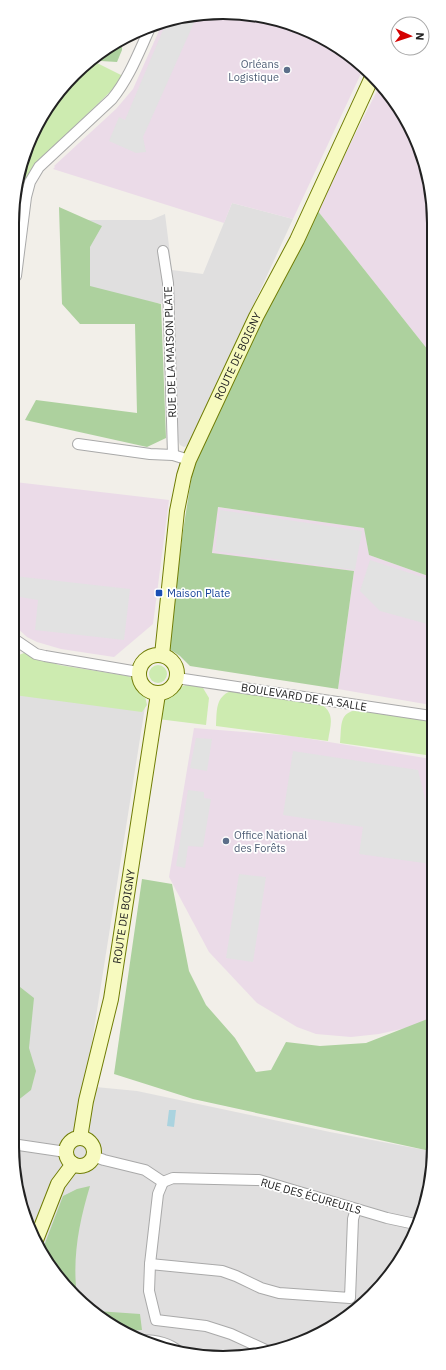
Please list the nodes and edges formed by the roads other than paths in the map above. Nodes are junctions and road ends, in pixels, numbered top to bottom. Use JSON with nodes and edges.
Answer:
{"nodes":[{"id":1,"x":147,"y":34,"type":"edge"},
{"id":2,"x":370,"y":82,"type":"edge"},
{"id":3,"x":163,"y":251,"type":"dead end"},
{"id":4,"x":19,"y":252,"type":"edge"},
{"id":5,"x":78,"y":444,"type":"dead end"},
{"id":6,"x":173,"y":455,"type":"junction"},
{"id":7,"x":189,"y":460,"type":"junction"},
{"id":8,"x":19,"y":643,"type":"edge"},
{"id":9,"x":162,"y":655,"type":"junction"},
{"id":10,"x":138,"y":672,"type":"junction"},
{"id":11,"x":177,"y":678,"type":"junction"},
{"id":12,"x":158,"y":694,"type":"junction"},
{"id":13,"x":427,"y":715,"type":"edge"},
{"id":14,"x":80,"y":1138,"type":"junction"},
{"id":15,"x":19,"y":1146,"type":"edge"},
{"id":16,"x":93,"y":1156,"type":"junction"},
{"id":17,"x":69,"y":1158,"type":"junction"},
{"id":18,"x":163,"y":1182,"type":"junction"},
{"id":19,"x":356,"y":1209,"type":"junction"},
{"id":20,"x":412,"y":1223,"type":"edge"},
{"id":21,"x":39,"y":1234,"type":"edge"},
{"id":22,"x":150,"y":1264,"type":"junction"},
{"id":23,"x":260,"y":1347,"type":"edge"}],
"edges":[{"from":1,"to":4,"type":"street"},
{"from":2,"to":7,"type":"street","name":"ROUTE DE BOIGNY"},
{"from":3,"to":6,"type":"street","name":"RUE DE LA MAISON PLATE"},
{"from":5,"to":6,"type":"street"},
{"from":6,"to":7,"type":"street"},
{"from":7,"to":9,"type":"street","name":"ROUTE DE BOIGNY"},
{"from":8,"to":10,"type":"street"},
{"from":9,"to":10,"type":"street"},
{"from":9,"to":11,"type":"street"},
{"from":10,"to":12,"type":"street"},
{"from":11,"to":12,"type":"street"},
{"from":11,"to":13,"type":"street","name":"BOULEVARD DE LA SALLE"},
{"from":12,"to":14,"type":"street","name":"ROUTE DE BOIGNY"},
{"from":14,"to":16,"type":"street"},
{"from":14,"to":17,"type":"street"},
{"from":15,"to":17,"type":"street"},
{"from":16,"to":17,"type":"street"},
{"from":16,"to":18,"type":"street"},
{"from":17,"to":21,"type":"street"},
{"from":18,"to":19,"type":"street","name":"RUE DES ÉCUREUILS"},
{"from":18,"to":22,"type":"street"},
{"from":19,"to":20,"type":"street","name":"RUE DES ÉCUREUILS"},
{"from":19,"to":22,"type":"street"},
{"from":22,"to":23,"type":"street"}]}
